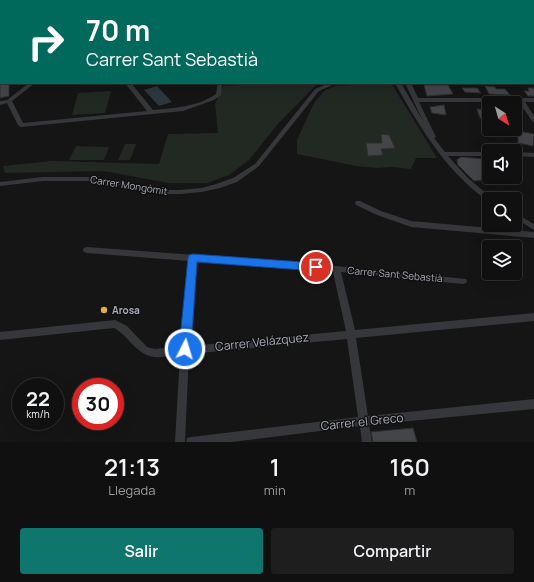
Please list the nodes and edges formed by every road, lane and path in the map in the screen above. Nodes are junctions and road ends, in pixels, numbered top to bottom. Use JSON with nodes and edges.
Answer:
{"nodes":[{"id":1,"x":31,"y":84,"type":"edge"},
{"id":2,"x":129,"y":84,"type":"edge"},
{"id":3,"x":220,"y":84,"type":"edge"},
{"id":4,"x":332,"y":84,"type":"edge"},
{"id":5,"x":399,"y":84,"type":"edge"},
{"id":6,"x":408,"y":84,"type":"edge"},
{"id":7,"x":416,"y":100,"type":"junction"},
{"id":8,"x":482,"y":100,"type":"edge"},
{"id":9,"x":522,"y":100,"type":"edge"},
{"id":10,"x":534,"y":100,"type":"edge"},
{"id":11,"x":9,"y":101,"type":"junction"},
{"id":12,"x":522,"y":102,"type":"edge"},
{"id":13,"x":0,"y":103,"type":"edge"},
{"id":14,"x":151,"y":112,"type":"junction"},
{"id":15,"x":534,"y":120,"type":"edge"},
{"id":16,"x":435,"y":145,"type":"junction"},
{"id":17,"x":442,"y":154,"type":"junction"},
{"id":18,"x":482,"y":154,"type":"edge"},
{"id":19,"x":522,"y":154,"type":"edge"},
{"id":20,"x":534,"y":154,"type":"edge"},
{"id":21,"x":0,"y":184,"type":"edge"},
{"id":22,"x":482,"y":193,"type":"edge"},
{"id":23,"x":358,"y":203,"type":"dead end"},
{"id":24,"x":522,"y":219,"type":"edge"},
{"id":25,"x":534,"y":227,"type":"edge"},
{"id":26,"x":534,"y":235,"type":"edge"},
{"id":27,"x":88,"y":250,"type":"dead end"},
{"id":28,"x":193,"y":258,"type":"junction"},
{"id":29,"x":336,"y":269,"type":"junction"},
{"id":30,"x":463,"y":280,"type":"dead end"},
{"id":31,"x":534,"y":317,"type":"edge"},
{"id":32,"x":351,"y":333,"type":"junction"},
{"id":33,"x":0,"y":336,"type":"edge"},
{"id":34,"x":185,"y":349,"type":"junction"},
{"id":35,"x":534,"y":404,"type":"edge"},
{"id":36,"x":364,"y":421,"type":"junction"},
{"id":37,"x":180,"y":442,"type":"edge"},
{"id":38,"x":191,"y":442,"type":"edge"},
{"id":39,"x":367,"y":442,"type":"edge"}],
"edges":[{"from":1,"to":11,"type":"street"},
{"from":2,"to":14,"type":"street"},
{"from":3,"to":14,"type":"street"},
{"from":4,"to":21,"type":"street","name":"Carrer Mongòmit"},
{"from":5,"to":16,"type":"street"},
{"from":6,"to":7,"type":"street"},
{"from":7,"to":8,"type":"street"},
{"from":7,"to":16,"type":"street"},
{"from":9,"to":10,"type":"street"},
{"from":11,"to":13,"type":"street"},
{"from":11,"to":14,"type":"street"},
{"from":12,"to":15,"type":"street"},
{"from":16,"to":17,"type":"street"},
{"from":17,"to":18,"type":"street"},
{"from":17,"to":22,"type":"street"},
{"from":19,"to":20,"type":"street"},
{"from":23,"to":26,"type":"street"},
{"from":24,"to":25,"type":"street"},
{"from":27,"to":28,"type":"street","name":"Carrer Sant Sebastià"},
{"from":28,"to":29,"type":"street","name":"Carrer Sant Sebastià"},
{"from":28,"to":34,"type":"street"},
{"from":29,"to":30,"type":"street","name":"Carrer Sant Sebastià"},
{"from":29,"to":32,"type":"street"},
{"from":31,"to":32,"type":"street","name":"Carrer Velázquez"},
{"from":32,"to":34,"type":"street","name":"Carrer Velázquez"},
{"from":32,"to":36,"type":"street"},
{"from":33,"to":34,"type":"street","name":"Carrer Velázquez"},
{"from":34,"to":37,"type":"street"},
{"from":35,"to":36,"type":"street","name":"Carrer el Greco"},
{"from":36,"to":38,"type":"street","name":"Carrer el Greco"},
{"from":36,"to":39,"type":"street"}]}
